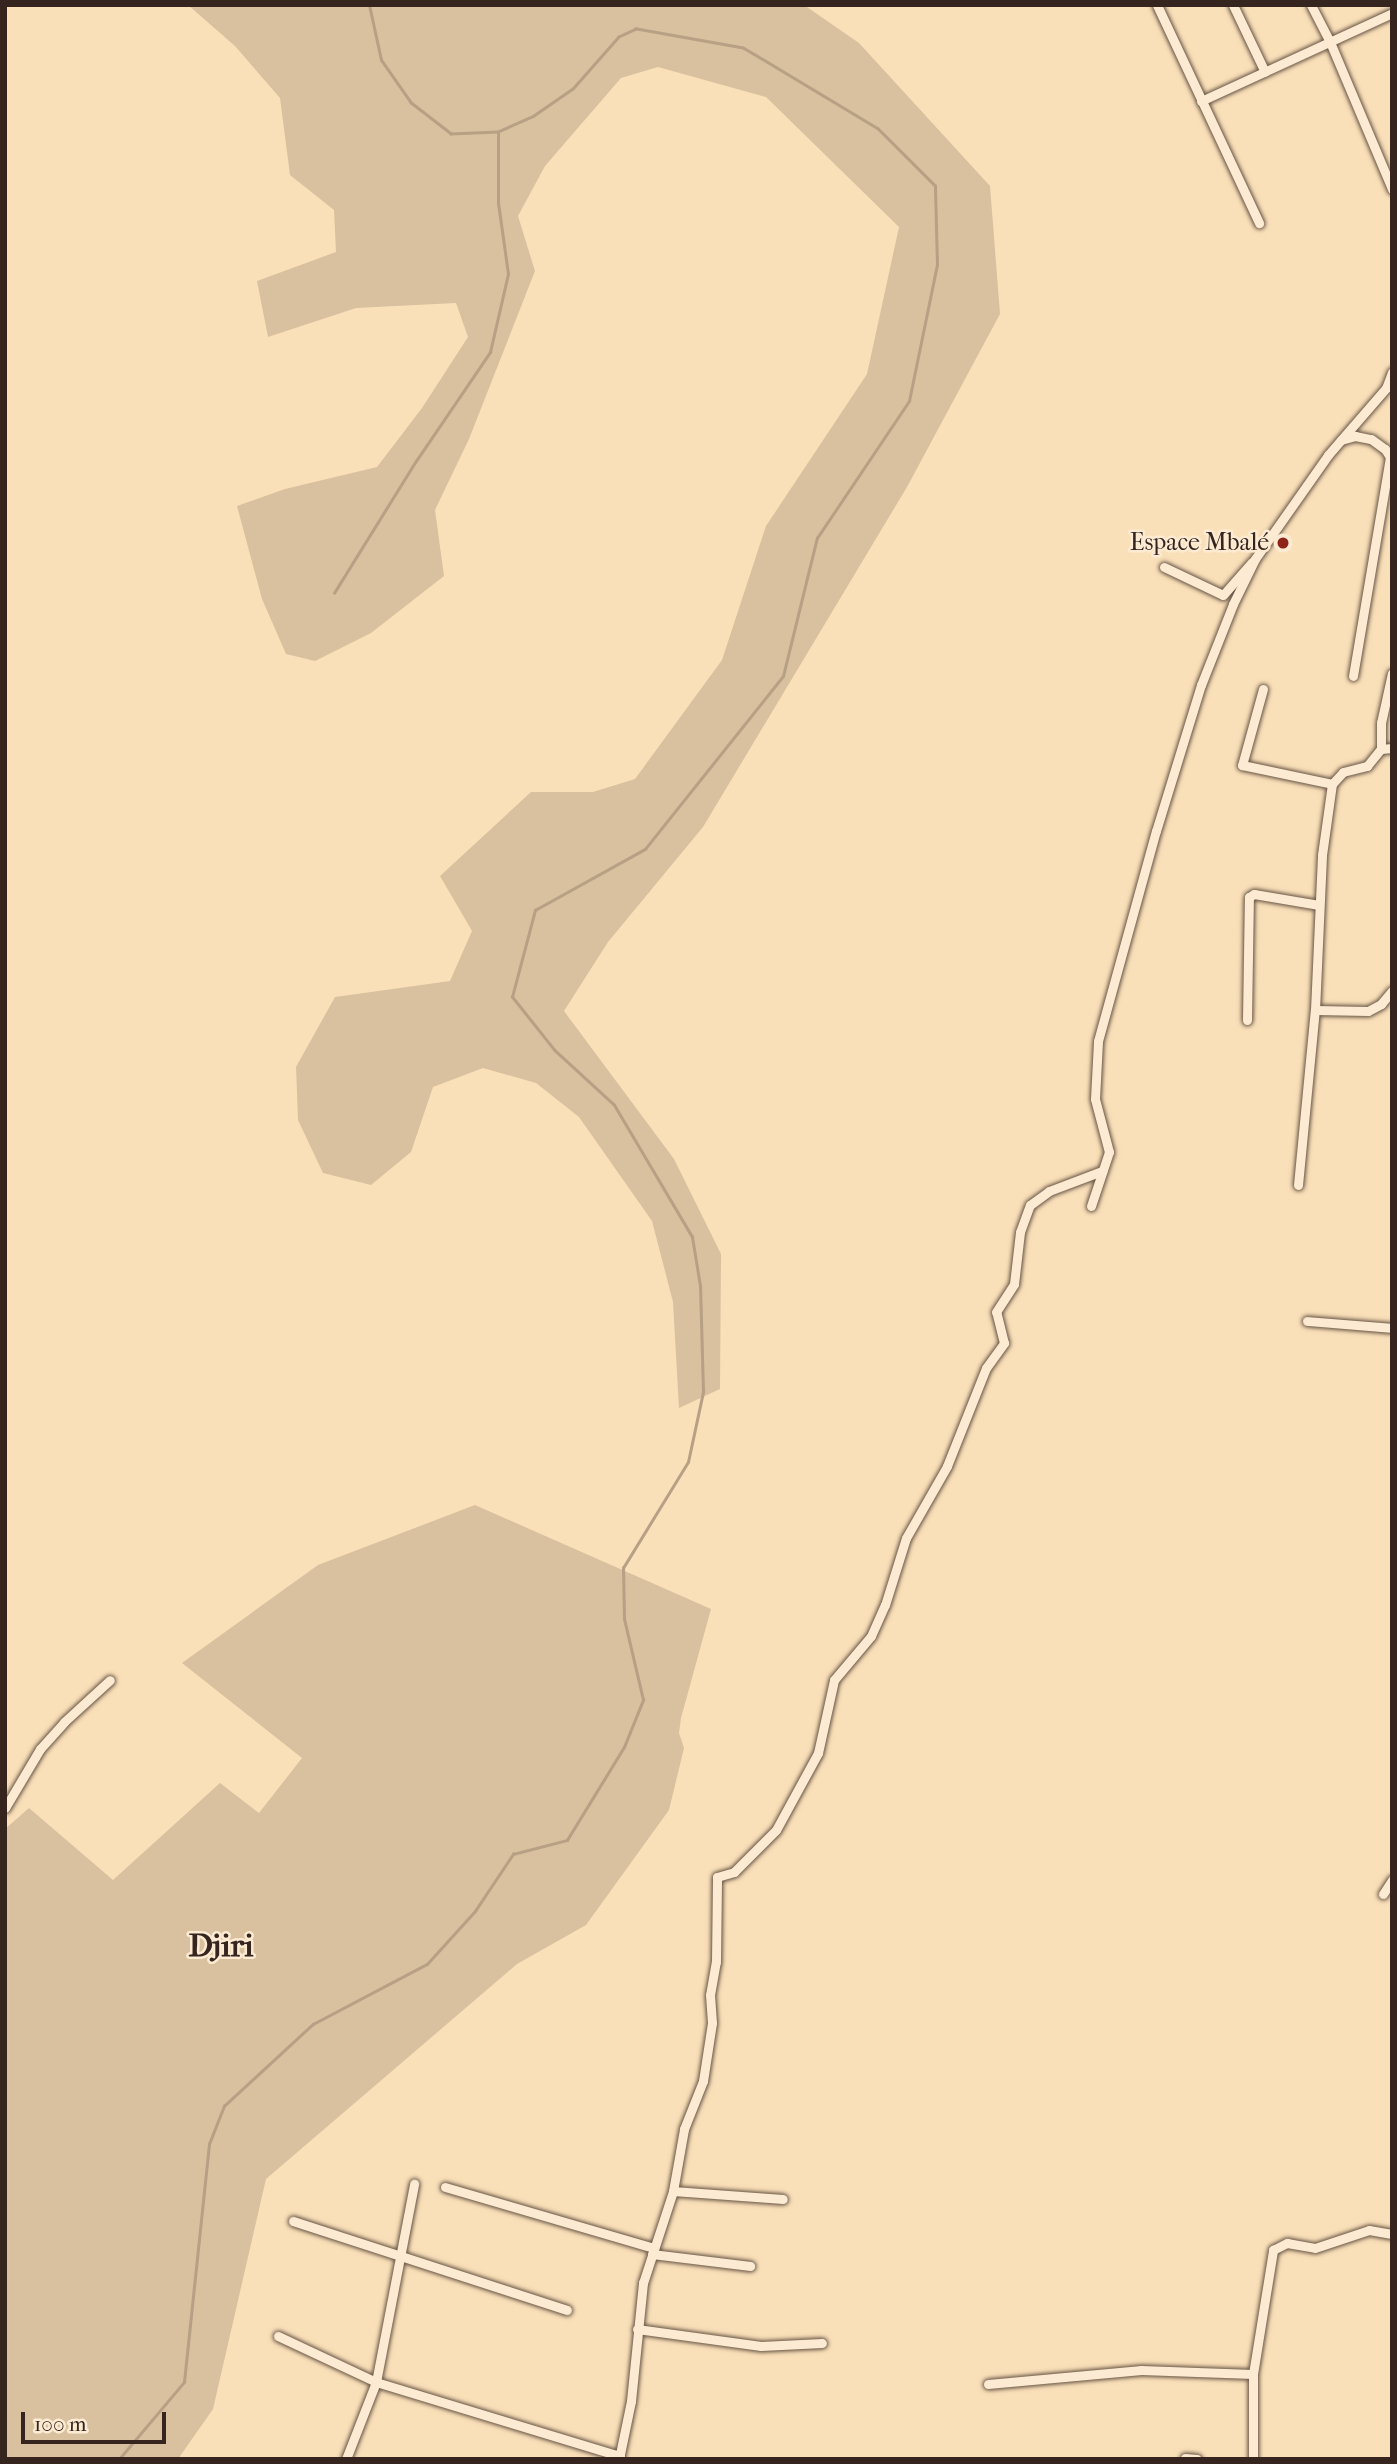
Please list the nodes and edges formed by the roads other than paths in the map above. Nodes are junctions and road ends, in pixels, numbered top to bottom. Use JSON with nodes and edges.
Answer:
{"nodes":[{"id":1,"x":1157,"y":5,"type":"edge"},
{"id":2,"x":1233,"y":5,"type":"edge"},
{"id":3,"x":1311,"y":5,"type":"edge"},
{"id":4,"x":1392,"y":13,"type":"edge"},
{"id":5,"x":1330,"y":42,"type":"junction"},
{"id":6,"x":1265,"y":72,"type":"junction"},
{"id":7,"x":1201,"y":101,"type":"junction"},
{"id":8,"x":1392,"y":189,"type":"edge"},
{"id":9,"x":1259,"y":223,"type":"dead end"},
{"id":10,"x":1392,"y":372,"type":"edge"},
{"id":11,"x":1340,"y":440,"type":"junction"},
{"id":12,"x":1255,"y":559,"type":"junction"},
{"id":13,"x":1164,"y":567,"type":"dead end"},
{"id":14,"x":1353,"y":676,"type":"dead end"},
{"id":15,"x":1391,"y":678,"type":"edge"},
{"id":16,"x":1263,"y":690,"type":"dead end"},
{"id":17,"x":1392,"y":748,"type":"edge"},
{"id":18,"x":1381,"y":749,"type":"junction"},
{"id":19,"x":1332,"y":785,"type":"junction"},
{"id":20,"x":1319,"y":905,"type":"junction"},
{"id":21,"x":1392,"y":991,"type":"edge"},
{"id":22,"x":1315,"y":1010,"type":"junction"},
{"id":23,"x":1247,"y":1020,"type":"dead end"},
{"id":24,"x":1102,"y":1171,"type":"junction"},
{"id":25,"x":1298,"y":1185,"type":"dead end"},
{"id":26,"x":1091,"y":1206,"type":"dead end"},
{"id":27,"x":1307,"y":1321,"type":"dead end"},
{"id":28,"x":1392,"y":1328,"type":"edge"},
{"id":29,"x":110,"y":1680,"type":"dead end"},
{"id":30,"x":5,"y":1808,"type":"edge"},
{"id":31,"x":1392,"y":1880,"type":"edge"},
{"id":32,"x":1383,"y":1894,"type":"dead end"},
{"id":33,"x":414,"y":2184,"type":"dead end"},
{"id":34,"x":445,"y":2187,"type":"dead end"},
{"id":35,"x":673,"y":2192,"type":"junction"},
{"id":36,"x":783,"y":2199,"type":"dead end"},
{"id":37,"x":293,"y":2221,"type":"dead end"},
{"id":38,"x":1392,"y":2234,"type":"edge"},
{"id":39,"x":653,"y":2251,"type":"junction"},
{"id":40,"x":401,"y":2256,"type":"junction"},
{"id":41,"x":750,"y":2266,"type":"dead end"},
{"id":42,"x":567,"y":2309,"type":"dead end"},
{"id":43,"x":637,"y":2329,"type":"junction"},
{"id":44,"x":278,"y":2336,"type":"dead end"},
{"id":45,"x":822,"y":2343,"type":"dead end"},
{"id":46,"x":1253,"y":2374,"type":"junction"},
{"id":47,"x":376,"y":2382,"type":"junction"},
{"id":48,"x":988,"y":2384,"type":"dead end"},
{"id":49,"x":620,"y":2457,"type":"edge"},
{"id":50,"x":1185,"y":2458,"type":"edge"},
{"id":51,"x":346,"y":2459,"type":"edge"},
{"id":52,"x":1197,"y":2459,"type":"edge"},
{"id":53,"x":1253,"y":2459,"type":"edge"}],
"edges":[{"from":1,"to":7,"type":"street"},
{"from":2,"to":6,"type":"street"},
{"from":3,"to":5,"type":"street"},
{"from":4,"to":5,"type":"street"},
{"from":5,"to":6,"type":"street"},
{"from":5,"to":8,"type":"street"},
{"from":6,"to":7,"type":"street"},
{"from":7,"to":9,"type":"street"},
{"from":10,"to":11,"type":"street"},
{"from":11,"to":12,"type":"street"},
{"from":11,"to":14,"type":"street"},
{"from":12,"to":13,"type":"street"},
{"from":12,"to":24,"type":"street"},
{"from":15,"to":18,"type":"street"},
{"from":16,"to":19,"type":"street"},
{"from":17,"to":18,"type":"street"},
{"from":18,"to":19,"type":"street"},
{"from":19,"to":20,"type":"street"},
{"from":20,"to":22,"type":"street"},
{"from":20,"to":23,"type":"street"},
{"from":21,"to":22,"type":"street"},
{"from":22,"to":25,"type":"street"},
{"from":24,"to":26,"type":"street"},
{"from":24,"to":35,"type":"street"},
{"from":27,"to":28,"type":"street"},
{"from":29,"to":30,"type":"street"},
{"from":31,"to":32,"type":"street"},
{"from":33,"to":40,"type":"street"},
{"from":34,"to":39,"type":"street"},
{"from":35,"to":36,"type":"street"},
{"from":35,"to":39,"type":"street"},
{"from":37,"to":40,"type":"street"},
{"from":38,"to":46,"type":"street"},
{"from":39,"to":41,"type":"street"},
{"from":39,"to":43,"type":"street"},
{"from":40,"to":42,"type":"street"},
{"from":40,"to":47,"type":"street"},
{"from":43,"to":45,"type":"street"},
{"from":43,"to":49,"type":"street"},
{"from":44,"to":47,"type":"street"},
{"from":46,"to":48,"type":"street"},
{"from":46,"to":53,"type":"street"},
{"from":47,"to":49,"type":"street"},
{"from":47,"to":51,"type":"street"},
{"from":50,"to":52,"type":"street"}]}
